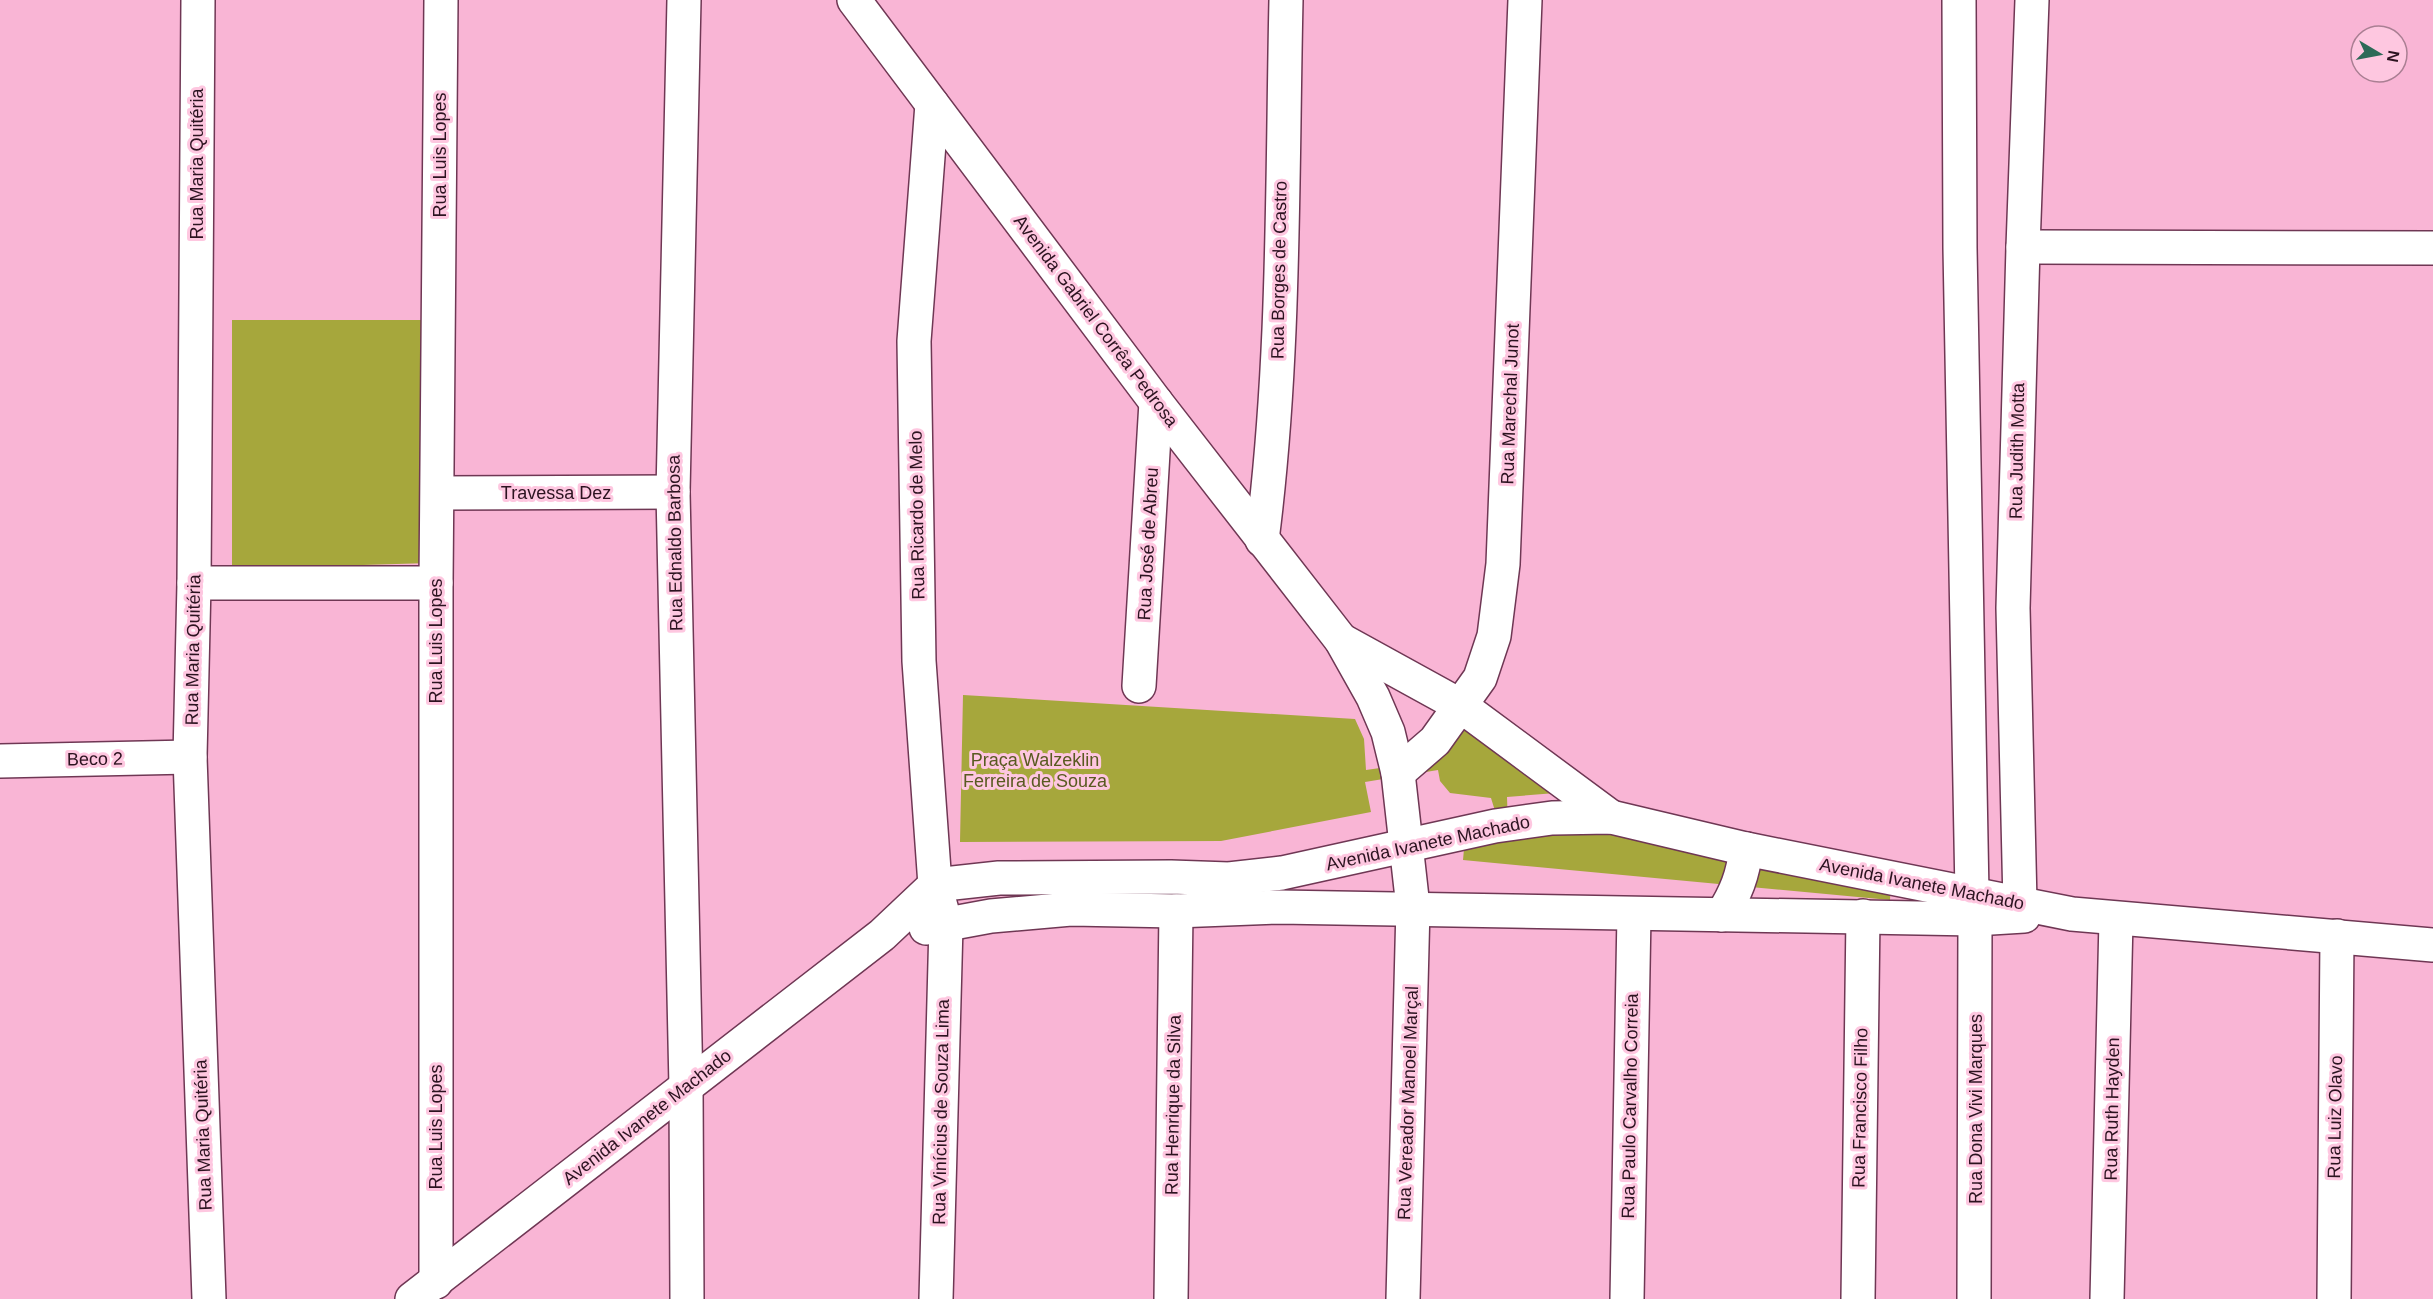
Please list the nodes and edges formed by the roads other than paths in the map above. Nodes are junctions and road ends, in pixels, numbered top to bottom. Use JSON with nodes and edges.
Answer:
{"nodes":[{"id":1,"x":198,"y":0,"type":"edge"},
{"id":2,"x":441,"y":0,"type":"edge"},
{"id":3,"x":684,"y":0,"type":"edge"},
{"id":4,"x":854,"y":0,"type":"edge"},
{"id":5,"x":1286,"y":0,"type":"edge"},
{"id":6,"x":1525,"y":0,"type":"edge"},
{"id":7,"x":1959,"y":0,"type":"edge"},
{"id":8,"x":2032,"y":0,"type":"edge"},
{"id":9,"x":932,"y":104,"type":"junction"},
{"id":10,"x":2022,"y":247,"type":"junction"},
{"id":11,"x":2433,"y":248,"type":"edge"},
{"id":12,"x":1156,"y":402,"type":"junction"},
{"id":13,"x":673,"y":492,"type":"junction"},
{"id":14,"x":438,"y":494,"type":"junction"},
{"id":15,"x":1263,"y":540,"type":"junction"},
{"id":16,"x":194,"y":583,"type":"junction"},
{"id":17,"x":436,"y":583,"type":"junction"},
{"id":18,"x":1341,"y":640,"type":"junction"},
{"id":19,"x":1139,"y":686,"type":"dead end"},
{"id":20,"x":1461,"y":706,"type":"junction"},
{"id":21,"x":190,"y":757,"type":"junction"},
{"id":22,"x":0,"y":761,"type":"edge"},
{"id":23,"x":1398,"y":773,"type":"junction"},
{"id":24,"x":1611,"y":817,"type":"junction"},
{"id":25,"x":1408,"y":846,"type":"junction"},
{"id":26,"x":1746,"y":849,"type":"junction"},
{"id":27,"x":935,"y":885,"type":"junction"},
{"id":28,"x":2020,"y":903,"type":"junction"},
{"id":29,"x":1413,"y":907,"type":"junction"},
{"id":30,"x":1973,"y":907,"type":"junction"},
{"id":31,"x":1176,"y":911,"type":"junction"},
{"id":32,"x":2056,"y":912,"type":"junction"},
{"id":33,"x":1634,"y":914,"type":"junction"},
{"id":34,"x":1722,"y":915,"type":"junction"},
{"id":35,"x":1863,"y":916,"type":"junction"},
{"id":36,"x":2116,"y":920,"type":"junction"},
{"id":37,"x":946,"y":925,"type":"junction"},
{"id":38,"x":882,"y":935,"type":"junction"},
{"id":39,"x":2337,"y":936,"type":"junction"},
{"id":40,"x":2433,"y":945,"type":"edge"},
{"id":41,"x":686,"y":1087,"type":"junction"},
{"id":42,"x":424,"y":1291,"type":"edge"},
{"id":43,"x":209,"y":1299,"type":"edge"},
{"id":44,"x":687,"y":1299,"type":"edge"},
{"id":45,"x":936,"y":1299,"type":"edge"},
{"id":46,"x":1171,"y":1299,"type":"edge"},
{"id":47,"x":1403,"y":1299,"type":"edge"},
{"id":48,"x":1627,"y":1299,"type":"edge"},
{"id":49,"x":1858,"y":1299,"type":"edge"},
{"id":50,"x":1974,"y":1299,"type":"edge"},
{"id":51,"x":2107,"y":1299,"type":"edge"},
{"id":52,"x":2334,"y":1299,"type":"edge"}],
"edges":[{"from":1,"to":16,"type":"street","name":"Rua Maria Quitéria"},
{"from":2,"to":14,"type":"street","name":"Rua Luis Lopes"},
{"from":3,"to":13,"type":"street","name":"Rua Ednaldo Barbosa"},
{"from":4,"to":9,"type":"street","name":"Avenida Gabriel Corrêa Pedrosa"},
{"from":5,"to":15,"type":"street","name":"Rua Borges de Castro"},
{"from":6,"to":20,"type":"street","name":"Rua Marechal Junot"},
{"from":7,"to":30,"type":"street"},
{"from":8,"to":10,"type":"street","name":"Rua Judith Motta"},
{"from":9,"to":12,"type":"street","name":"Avenida Gabriel Corrêa Pedrosa"},
{"from":9,"to":27,"type":"street","name":"Rua Ricardo de Melo"},
{"from":10,"to":11,"type":"street"},
{"from":10,"to":28,"type":"street","name":"Rua Judith Motta"},
{"from":12,"to":15,"type":"street","name":"Avenida Gabriel Corrêa Pedrosa"},
{"from":12,"to":19,"type":"street","name":"Rua José de Abreu"},
{"from":13,"to":14,"type":"street","name":"Travessa Dez"},
{"from":13,"to":41,"type":"street","name":"Rua Ednaldo Barbosa"},
{"from":14,"to":17,"type":"street","name":"Rua Luis Lopes"},
{"from":15,"to":18,"type":"street","name":"Avenida Gabriel Corrêa Pedrosa"},
{"from":16,"to":17,"type":"street"},
{"from":16,"to":21,"type":"street","name":"Rua Maria Quitéria"},
{"from":17,"to":42,"type":"street","name":"Rua Luis Lopes"},
{"from":18,"to":20,"type":"street","name":"Avenida Gabriel Corrêa Pedrosa"},
{"from":18,"to":23,"type":"street","name":"Avenida Gabriel Corrêa Pedrosa"},
{"from":20,"to":23,"type":"street","name":"Rua Marechal Junot"},
{"from":20,"to":24,"type":"street","name":"Avenida Gabriel Corrêa Pedrosa"},
{"from":21,"to":22,"type":"street","name":"Beco 2"},
{"from":21,"to":43,"type":"street","name":"Rua Maria Quitéria"},
{"from":23,"to":25,"type":"street","name":"Avenida Gabriel Corrêa Pedrosa"},
{"from":24,"to":25,"type":"street","name":"Avenida Ivanete Machado"},
{"from":24,"to":26,"type":"street","name":"Avenida Ivanete Machado"},
{"from":25,"to":27,"type":"street","name":"Avenida Ivanete Machado"},
{"from":25,"to":29,"type":"street","name":"Rua Vereador Manoel Marçal"},
{"from":26,"to":30,"type":"street","name":"Avenida Ivanete Machado"},
{"from":26,"to":34,"type":"street"},
{"from":27,"to":37,"type":"street","name":"Rua Ricardo de Melo"},
{"from":27,"to":38,"type":"street","name":"Avenida Ivanete Machado"},
{"from":28,"to":30,"type":"street","name":"Avenida Ivanete Machado"},
{"from":28,"to":32,"type":"street","name":"Avenida Ivanete Machado"},
{"from":29,"to":31,"type":"street","name":"Avenida Ivanete Machado"},
{"from":29,"to":33,"type":"street","name":"Avenida Ivanete Machado"},
{"from":29,"to":47,"type":"street","name":"Rua Vereador Manoel Marçal"},
{"from":30,"to":32,"type":"street","name":"Avenida Ivanete Machado"},
{"from":30,"to":35,"type":"street","name":"Avenida Ivanete Machado"},
{"from":30,"to":50,"type":"street","name":"Rua Dona Vivi Marques"},
{"from":31,"to":37,"type":"street","name":"Avenida Ivanete Machado"},
{"from":31,"to":46,"type":"street","name":"Rua Henrique da Silva"},
{"from":32,"to":36,"type":"street","name":"Avenida Ivanete Machado"},
{"from":33,"to":34,"type":"street","name":"Avenida Ivanete Machado"},
{"from":33,"to":48,"type":"street","name":"Rua Paulo Carvalho Correia"},
{"from":34,"to":35,"type":"street","name":"Avenida Ivanete Machado"},
{"from":35,"to":49,"type":"street","name":"Rua Francisco Filho"},
{"from":36,"to":39,"type":"street","name":"Avenida Ivanete Machado"},
{"from":36,"to":51,"type":"street","name":"Rua Ruth Hayden"},
{"from":37,"to":38,"type":"street","name":"Avenida Ivanete Machado"},
{"from":37,"to":45,"type":"street","name":"Rua Vinícius de Souza Lima"},
{"from":38,"to":41,"type":"street","name":"Avenida Ivanete Machado"},
{"from":39,"to":40,"type":"street","name":"Avenida Ivanete Machado"},
{"from":39,"to":52,"type":"street","name":"Rua Luiz Olavo"},
{"from":41,"to":42,"type":"street","name":"Avenida Ivanete Machado"},
{"from":41,"to":44,"type":"street","name":"Rua Ednaldo Barbosa"}]}
